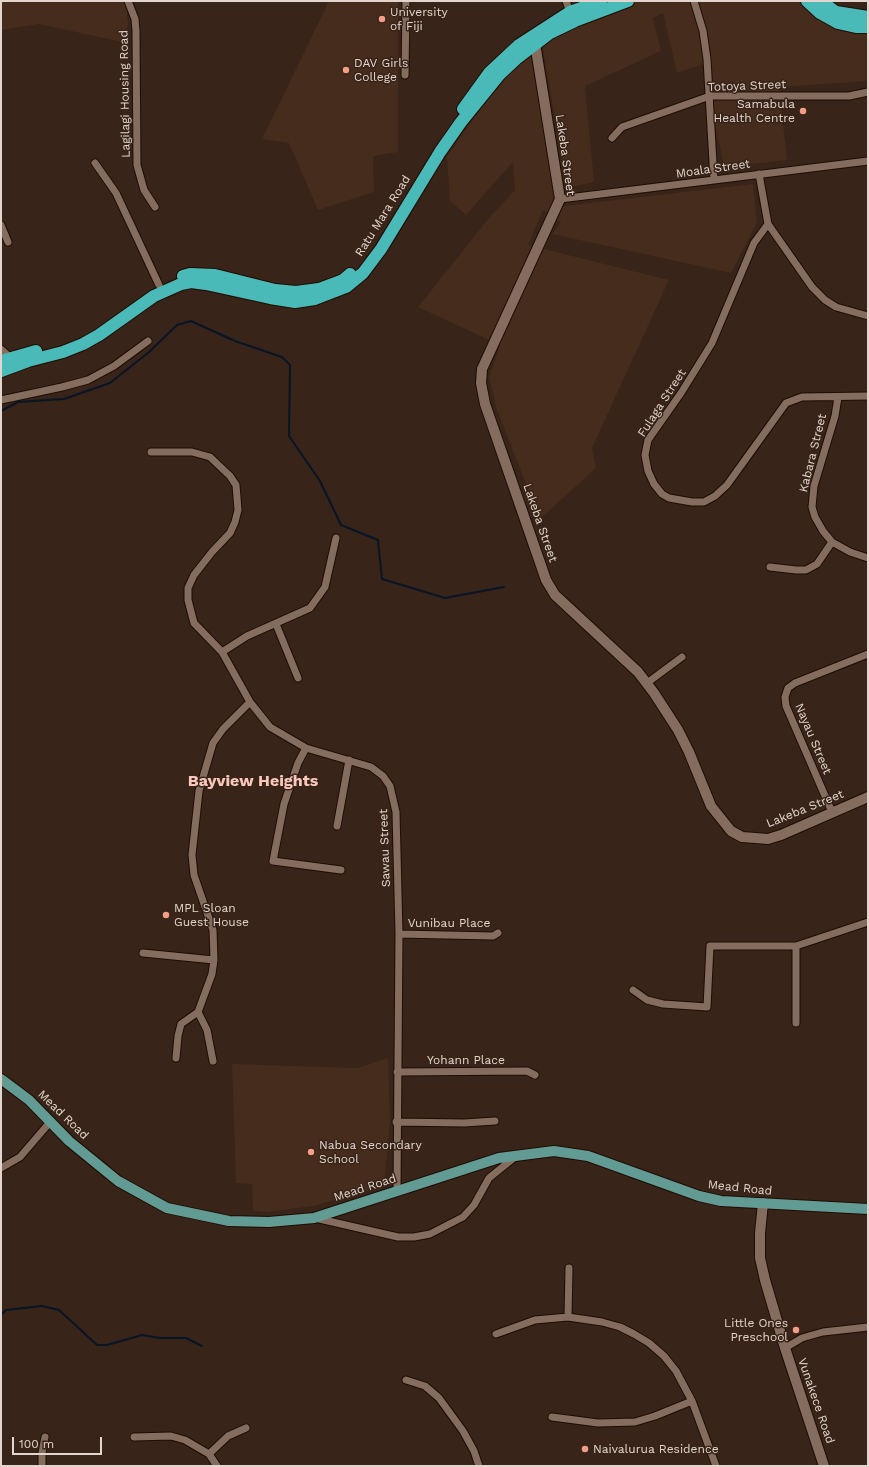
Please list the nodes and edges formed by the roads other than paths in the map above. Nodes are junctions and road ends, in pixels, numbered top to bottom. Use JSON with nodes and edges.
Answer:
{"nodes":[{"id":1,"x":128,"y":1,"type":"edge"},
{"id":2,"x":406,"y":1,"type":"edge"},
{"id":3,"x":566,"y":1,"type":"edge"},
{"id":4,"x":601,"y":1,"type":"edge"},
{"id":5,"x":628,"y":1,"type":"edge"},
{"id":6,"x":694,"y":1,"type":"edge"},
{"id":7,"x":808,"y":1,"type":"edge"},
{"id":8,"x":821,"y":1,"type":"edge"},
{"id":9,"x":572,"y":17,"type":"junction"},
{"id":10,"x":868,"y":17,"type":"edge"},
{"id":11,"x":868,"y":27,"type":"edge"},
{"id":12,"x":535,"y":39,"type":"junction"},
{"id":13,"x":405,"y":75,"type":"dead end"},
{"id":14,"x":868,"y":92,"type":"edge"},
{"id":15,"x":710,"y":96,"type":"junction"},
{"id":16,"x":612,"y":138,"type":"dead end"},
{"id":17,"x":868,"y":161,"type":"edge"},
{"id":18,"x":95,"y":163,"type":"dead end"},
{"id":19,"x":759,"y":174,"type":"junction"},
{"id":20,"x":714,"y":180,"type":"junction"},
{"id":21,"x":560,"y":199,"type":"junction"},
{"id":22,"x":155,"y":207,"type":"dead end"},
{"id":23,"x":768,"y":224,"type":"junction"},
{"id":24,"x":1,"y":225,"type":"edge"},
{"id":25,"x":8,"y":242,"type":"dead end"},
{"id":26,"x":159,"y":285,"type":"junction"},
{"id":27,"x":868,"y":316,"type":"edge"},
{"id":28,"x":148,"y":341,"type":"dead end"},
{"id":29,"x":1,"y":349,"type":"edge"},
{"id":30,"x":6,"y":360,"type":"edge"},
{"id":31,"x":1,"y":371,"type":"edge"},
{"id":32,"x":868,"y":396,"type":"edge"},
{"id":33,"x":838,"y":397,"type":"junction"},
{"id":34,"x":1,"y":400,"type":"edge"},
{"id":35,"x":151,"y":452,"type":"dead end"},
{"id":36,"x":336,"y":538,"type":"dead end"},
{"id":37,"x":832,"y":542,"type":"junction"},
{"id":38,"x":868,"y":558,"type":"edge"},
{"id":39,"x":770,"y":567,"type":"dead end"},
{"id":40,"x":276,"y":624,"type":"junction"},
{"id":41,"x":222,"y":652,"type":"junction"},
{"id":42,"x":868,"y":654,"type":"edge"},
{"id":43,"x":682,"y":657,"type":"dead end"},
{"id":44,"x":298,"y":678,"type":"dead end"},
{"id":45,"x":647,"y":684,"type":"junction"},
{"id":46,"x":250,"y":702,"type":"junction"},
{"id":47,"x":306,"y":748,"type":"junction"},
{"id":48,"x":349,"y":760,"type":"junction"},
{"id":49,"x":868,"y":797,"type":"edge"},
{"id":50,"x":832,"y":812,"type":"junction"},
{"id":51,"x":337,"y":826,"type":"dead end"},
{"id":52,"x":341,"y":870,"type":"dead end"},
{"id":53,"x":868,"y":922,"type":"edge"},
{"id":54,"x":498,"y":932,"type":"dead end"},
{"id":55,"x":399,"y":934,"type":"junction"},
{"id":56,"x":796,"y":946,"type":"junction"},
{"id":57,"x":143,"y":953,"type":"dead end"},
{"id":58,"x":214,"y":960,"type":"junction"},
{"id":59,"x":633,"y":990,"type":"dead end"},
{"id":60,"x":198,"y":1012,"type":"junction"},
{"id":61,"x":796,"y":1023,"type":"dead end"},
{"id":62,"x":176,"y":1058,"type":"dead end"},
{"id":63,"x":213,"y":1061,"type":"dead end"},
{"id":64,"x":397,"y":1072,"type":"junction"},
{"id":65,"x":535,"y":1075,"type":"dead end"},
{"id":66,"x":1,"y":1079,"type":"edge"},
{"id":67,"x":51,"y":1121,"type":"junction"},
{"id":68,"x":495,"y":1121,"type":"dead end"},
{"id":69,"x":396,"y":1122,"type":"junction"},
{"id":70,"x":517,"y":1156,"type":"junction"},
{"id":71,"x":1,"y":1168,"type":"edge"},
{"id":72,"x":397,"y":1191,"type":"junction"},
{"id":73,"x":763,"y":1203,"type":"junction"},
{"id":74,"x":868,"y":1209,"type":"edge"},
{"id":75,"x":314,"y":1218,"type":"junction"},
{"id":76,"x":569,"y":1268,"type":"dead end"},
{"id":77,"x":568,"y":1317,"type":"junction"},
{"id":78,"x":868,"y":1327,"type":"edge"},
{"id":79,"x":496,"y":1334,"type":"dead end"},
{"id":80,"x":785,"y":1348,"type":"junction"},
{"id":81,"x":406,"y":1380,"type":"dead end"},
{"id":82,"x":692,"y":1401,"type":"junction"},
{"id":83,"x":552,"y":1417,"type":"dead end"},
{"id":84,"x":246,"y":1428,"type":"dead end"},
{"id":85,"x":134,"y":1437,"type":"dead end"},
{"id":86,"x":45,"y":1438,"type":"dead end"},
{"id":87,"x":209,"y":1454,"type":"junction"},
{"id":88,"x":42,"y":1466,"type":"edge"},
{"id":89,"x":216,"y":1466,"type":"edge"},
{"id":90,"x":479,"y":1466,"type":"edge"},
{"id":91,"x":716,"y":1466,"type":"edge"},
{"id":92,"x":824,"y":1466,"type":"edge"}],
"edges":[{"from":1,"to":22,"type":"street","name":"Lagilagi Housing Road"},
{"from":2,"to":13,"type":"street"},
{"from":3,"to":9,"type":"street"},
{"from":4,"to":9,"type":"highway","name":"Ratu Mara Road"},
{"from":5,"to":9,"type":"highway","name":"Ratu Mara Road"},
{"from":6,"to":15,"type":"street"},
{"from":7,"to":11,"type":"highway"},
{"from":8,"to":10,"type":"highway"},
{"from":9,"to":12,"type":"highway","name":"Ratu Mara Road"},
{"from":12,"to":21,"type":"main road","name":"Lakeba Street"},
{"from":12,"to":26,"type":"highway","name":"Ratu Mara Road"},
{"from":12,"to":31,"type":"highway","name":"Ratu Mara Road"},
{"from":14,"to":15,"type":"street","name":"Totoya Street"},
{"from":15,"to":16,"type":"street","name":"Totoya Street"},
{"from":15,"to":20,"type":"street"},
{"from":17,"to":19,"type":"street","name":"Moala Street"},
{"from":18,"to":26,"type":"street"},
{"from":19,"to":20,"type":"street","name":"Moala Street"},
{"from":19,"to":23,"type":"street"},
{"from":20,"to":21,"type":"street","name":"Moala Street"},
{"from":21,"to":45,"type":"main road","name":"Lakeba Street"},
{"from":23,"to":27,"type":"street"},
{"from":23,"to":33,"type":"street","name":"Fulaga Street"},
{"from":24,"to":25,"type":"street"},
{"from":26,"to":30,"type":"highway","name":"Ratu Mara Road"},
{"from":28,"to":34,"type":"street"},
{"from":29,"to":30,"type":"street"},
{"from":32,"to":33,"type":"street","name":"Fulaga Street"},
{"from":33,"to":37,"type":"street","name":"Kabara Street"},
{"from":35,"to":41,"type":"street","name":"Sawau Street"},
{"from":36,"to":40,"type":"street"},
{"from":37,"to":38,"type":"street","name":"Kabara Street"},
{"from":37,"to":39,"type":"street"},
{"from":40,"to":41,"type":"street"},
{"from":40,"to":44,"type":"street"},
{"from":41,"to":46,"type":"street","name":"Sawau Street"},
{"from":42,"to":50,"type":"street","name":"Nayau Street"},
{"from":43,"to":45,"type":"street"},
{"from":45,"to":50,"type":"main road","name":"Lakeba Street"},
{"from":46,"to":47,"type":"street","name":"Sawau Street"},
{"from":46,"to":58,"type":"street"},
{"from":47,"to":48,"type":"street","name":"Sawau Street"},
{"from":47,"to":52,"type":"street"},
{"from":48,"to":51,"type":"street"},
{"from":48,"to":55,"type":"street","name":"Sawau Street"},
{"from":49,"to":50,"type":"main road","name":"Lakeba Street"},
{"from":53,"to":56,"type":"street"},
{"from":54,"to":55,"type":"street","name":"Vunibau Place"},
{"from":55,"to":64,"type":"street","name":"Sawau Street"},
{"from":56,"to":59,"type":"street"},
{"from":56,"to":61,"type":"street"},
{"from":57,"to":58,"type":"street"},
{"from":58,"to":60,"type":"street"},
{"from":60,"to":62,"type":"street"},
{"from":60,"to":63,"type":"street"},
{"from":64,"to":65,"type":"street","name":"Yohann Place"},
{"from":64,"to":69,"type":"street","name":"Sawau Street"},
{"from":66,"to":67,"type":"main road","name":"Mead Road"},
{"from":67,"to":71,"type":"street"},
{"from":67,"to":75,"type":"main road","name":"Mead Road"},
{"from":68,"to":69,"type":"street"},
{"from":69,"to":72,"type":"street","name":"Sawau Street"},
{"from":70,"to":72,"type":"main road","name":"Mead Road"},
{"from":70,"to":73,"type":"main road","name":"Mead Road"},
{"from":70,"to":75,"type":"street"},
{"from":72,"to":75,"type":"main road","name":"Mead Road"},
{"from":73,"to":74,"type":"main road","name":"Mead Road"},
{"from":73,"to":80,"type":"main road","name":"Vunakece Road"},
{"from":76,"to":77,"type":"street"},
{"from":77,"to":79,"type":"street"},
{"from":77,"to":82,"type":"street"},
{"from":78,"to":80,"type":"street"},
{"from":80,"to":92,"type":"main road","name":"Vunakece Road"},
{"from":81,"to":90,"type":"street"},
{"from":82,"to":83,"type":"street"},
{"from":82,"to":91,"type":"street"},
{"from":84,"to":87,"type":"street"},
{"from":85,"to":87,"type":"street"},
{"from":86,"to":88,"type":"street"},
{"from":87,"to":89,"type":"street"}]}
